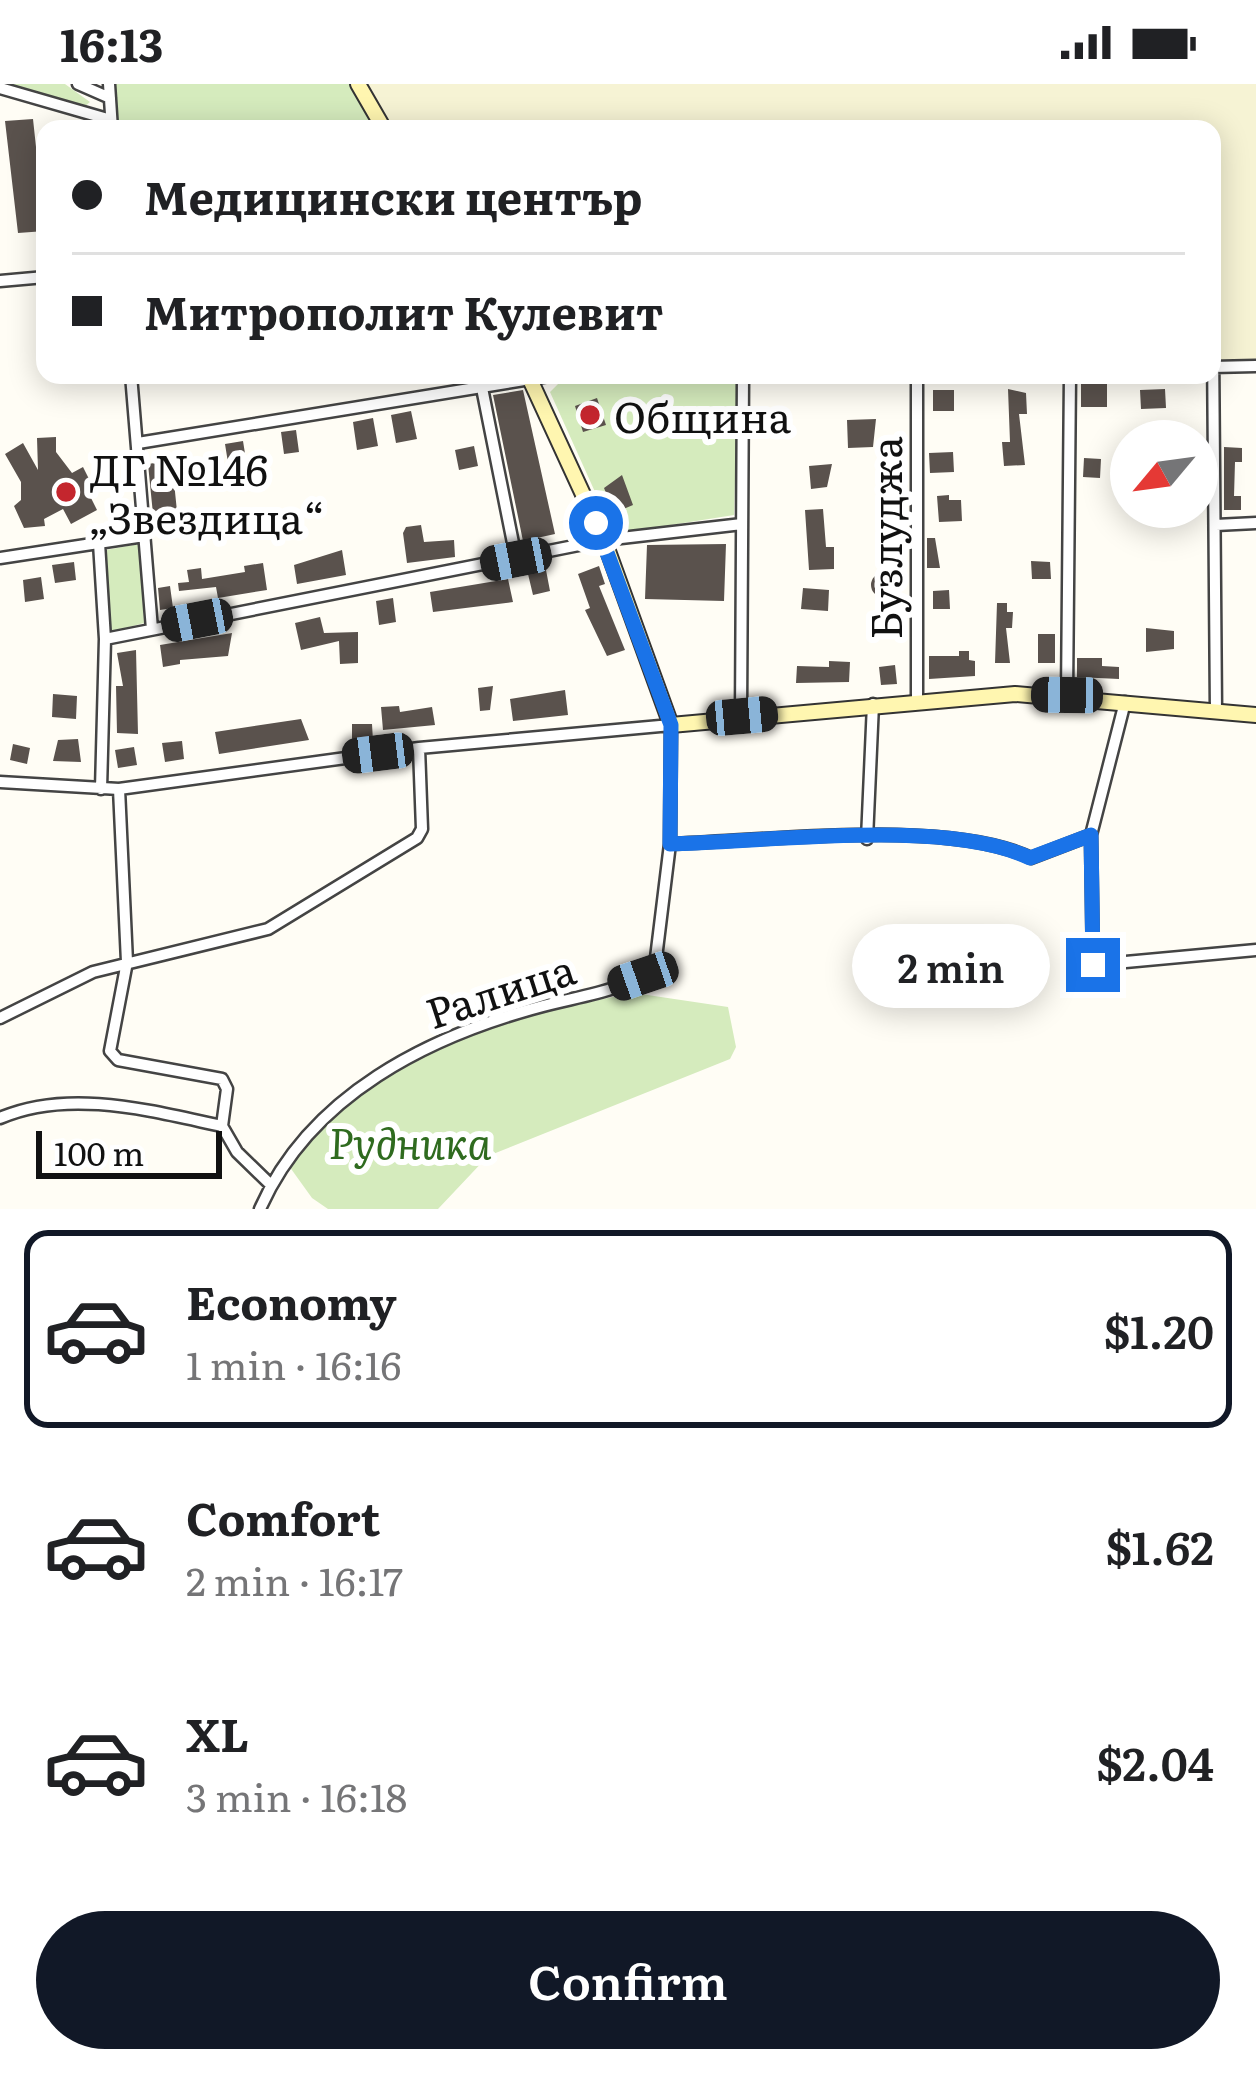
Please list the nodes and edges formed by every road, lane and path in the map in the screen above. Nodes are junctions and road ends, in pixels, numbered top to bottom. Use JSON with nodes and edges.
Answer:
{"nodes":[{"id":1,"x":78,"y":84,"type":"edge"},
{"id":2,"x":109,"y":84,"type":"edge"},
{"id":3,"x":358,"y":84,"type":"edge"},
{"id":4,"x":0,"y":88,"type":"edge"},
{"id":5,"x":110,"y":98,"type":"junction"},
{"id":6,"x":100,"y":120,"type":"edge"},
{"id":7,"x":112,"y":120,"type":"edge"},
{"id":8,"x":379,"y":120,"type":"edge"},
{"id":9,"x":36,"y":278,"type":"edge"},
{"id":10,"x":0,"y":280,"type":"edge"},
{"id":11,"x":1256,"y":366,"type":"edge"},
{"id":12,"x":1221,"y":367,"type":"edge"},
{"id":13,"x":132,"y":384,"type":"edge"},
{"id":14,"x":475,"y":384,"type":"edge"},
{"id":15,"x":481,"y":384,"type":"edge"},
{"id":16,"x":532,"y":384,"type":"edge"},
{"id":17,"x":743,"y":384,"type":"edge"},
{"id":18,"x":917,"y":384,"type":"edge"},
{"id":19,"x":1070,"y":384,"type":"edge"},
{"id":20,"x":1212,"y":384,"type":"edge"},
{"id":21,"x":1213,"y":420,"type":"edge"},
{"id":22,"x":138,"y":443,"type":"junction"},
{"id":23,"x":1256,"y":523,"type":"edge"},
{"id":24,"x":742,"y":524,"type":"junction"},
{"id":25,"x":1218,"y":525,"type":"edge"},
{"id":26,"x":1216,"y":528,"type":"edge"},
{"id":27,"x":144,"y":536,"type":"junction"},
{"id":28,"x":604,"y":540,"type":"junction"},
{"id":29,"x":99,"y":543,"type":"junction"},
{"id":30,"x":0,"y":558,"type":"edge"},
{"id":31,"x":516,"y":559,"type":"junction"},
{"id":32,"x":152,"y":629,"type":"junction"},
{"id":33,"x":105,"y":639,"type":"junction"},
{"id":34,"x":1067,"y":695,"type":"junction"},
{"id":35,"x":917,"y":700,"type":"junction"},
{"id":36,"x":1125,"y":702,"type":"junction"},
{"id":37,"x":873,"y":704,"type":"junction"},
{"id":38,"x":1216,"y":710,"type":"junction"},
{"id":39,"x":742,"y":716,"type":"junction"},
{"id":40,"x":1256,"y":716,"type":"edge"},
{"id":41,"x":671,"y":725,"type":"junction"},
{"id":42,"x":419,"y":748,"type":"junction"},
{"id":43,"x":0,"y":782,"type":"edge"},
{"id":44,"x":101,"y":789,"type":"junction"},
{"id":45,"x":119,"y":790,"type":"junction"},
{"id":46,"x":1091,"y":835,"type":"junction"},
{"id":47,"x":867,"y":839,"type":"junction"},
{"id":48,"x":670,"y":844,"type":"junction"},
{"id":49,"x":1256,"y":950,"type":"edge"},
{"id":50,"x":127,"y":962,"type":"junction"},
{"id":51,"x":0,"y":1018,"type":"edge"},
{"id":52,"x":0,"y":1118,"type":"edge"},
{"id":53,"x":222,"y":1126,"type":"junction"},
{"id":54,"x":271,"y":1185,"type":"junction"},
{"id":55,"x":260,"y":1209,"type":"edge"}],
"edges":[{"from":1,"to":5,"type":"street"},
{"from":2,"to":5,"type":"street"},
{"from":3,"to":8,"type":"street"},
{"from":4,"to":6,"type":"street"},
{"from":5,"to":7,"type":"street"},
{"from":9,"to":10,"type":"street"},
{"from":11,"to":12,"type":"street"},
{"from":13,"to":22,"type":"street"},
{"from":14,"to":22,"type":"street"},
{"from":15,"to":31,"type":"street"},
{"from":16,"to":28,"type":"street"},
{"from":17,"to":24,"type":"street"},
{"from":18,"to":35,"type":"street","name":"Бузлуджа"},
{"from":19,"to":34,"type":"street"},
{"from":20,"to":21,"type":"street"},
{"from":22,"to":27,"type":"street"},
{"from":23,"to":25,"type":"street"},
{"from":24,"to":28,"type":"street"},
{"from":24,"to":39,"type":"street"},
{"from":26,"to":38,"type":"street"},
{"from":27,"to":29,"type":"street"},
{"from":27,"to":32,"type":"street"},
{"from":28,"to":31,"type":"street"},
{"from":28,"to":41,"type":"street"},
{"from":29,"to":30,"type":"street"},
{"from":29,"to":33,"type":"street"},
{"from":31,"to":32,"type":"street"},
{"from":32,"to":33,"type":"street"},
{"from":33,"to":44,"type":"street"},
{"from":34,"to":35,"type":"street"},
{"from":34,"to":36,"type":"street"},
{"from":35,"to":37,"type":"street"},
{"from":36,"to":38,"type":"street"},
{"from":36,"to":46,"type":"street"},
{"from":37,"to":39,"type":"street"},
{"from":37,"to":47,"type":"street"},
{"from":38,"to":40,"type":"street"},
{"from":39,"to":41,"type":"street"},
{"from":41,"to":42,"type":"street"},
{"from":41,"to":48,"type":"street","name":"Ралица"},
{"from":42,"to":45,"type":"street"},
{"from":42,"to":50,"type":"street"},
{"from":43,"to":44,"type":"street"},
{"from":44,"to":45,"type":"street"},
{"from":45,"to":50,"type":"street"},
{"from":46,"to":47,"type":"street"},
{"from":46,"to":49,"type":"street"},
{"from":47,"to":48,"type":"street"},
{"from":48,"to":54,"type":"street","name":"Ралица"},
{"from":50,"to":51,"type":"street"},
{"from":50,"to":53,"type":"street"},
{"from":52,"to":53,"type":"street"},
{"from":53,"to":54,"type":"street"},
{"from":54,"to":55,"type":"street","name":"Ралица"}]}
